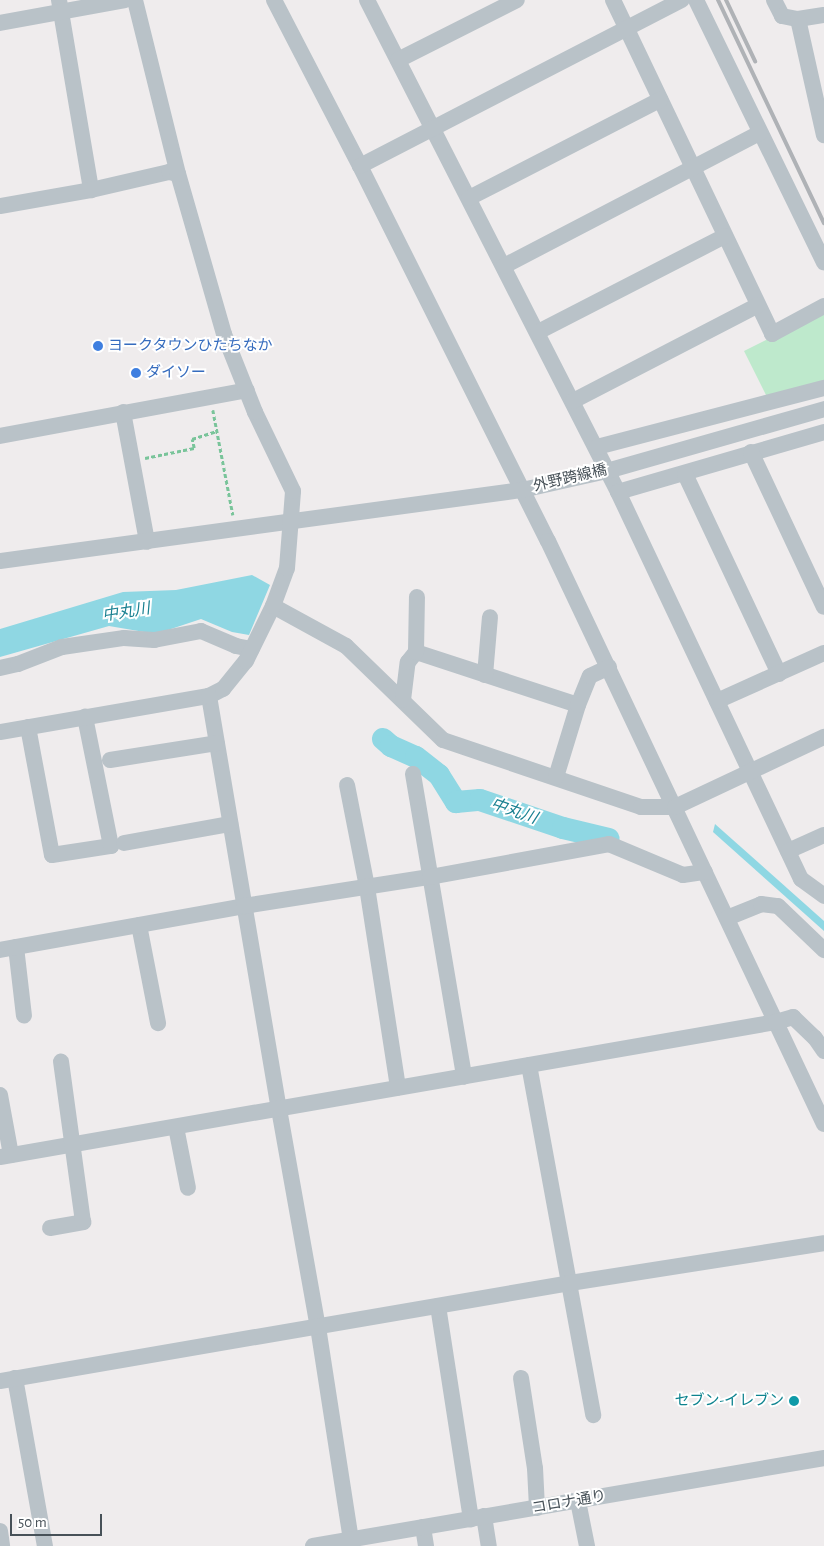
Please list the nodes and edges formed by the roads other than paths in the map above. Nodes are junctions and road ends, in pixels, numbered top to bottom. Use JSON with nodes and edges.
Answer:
{"nodes":[{"id":1,"x":125,"y":0,"type":"edge"},
{"id":2,"x":135,"y":0,"type":"edge"},
{"id":3,"x":274,"y":0,"type":"edge"},
{"id":4,"x":367,"y":0,"type":"edge"},
{"id":5,"x":517,"y":0,"type":"edge"},
{"id":6,"x":613,"y":0,"type":"edge"},
{"id":7,"x":682,"y":0,"type":"edge"},
{"id":8,"x":696,"y":0,"type":"edge"},
{"id":9,"x":774,"y":0,"type":"edge"},
{"id":10,"x":61,"y":6,"type":"edge"},
{"id":11,"x":824,"y":14,"type":"edge"},
{"id":12,"x":798,"y":19,"type":"junction"},
{"id":13,"x":0,"y":23,"type":"edge"},
{"id":14,"x":627,"y":29,"type":"junction"},
{"id":15,"x":398,"y":60,"type":"junction"},
{"id":16,"x":660,"y":100,"type":"junction"},
{"id":17,"x":823,"y":125,"type":"edge"},
{"id":18,"x":433,"y":128,"type":"junction"},
{"id":19,"x":760,"y":133,"type":"junction"},
{"id":20,"x":360,"y":166,"type":"junction"},
{"id":21,"x":693,"y":168,"type":"junction"},
{"id":22,"x":178,"y":174,"type":"junction"},
{"id":23,"x":91,"y":190,"type":"junction"},
{"id":24,"x":469,"y":198,"type":"junction"},
{"id":25,"x":0,"y":206,"type":"edge"},
{"id":26,"x":725,"y":236,"type":"junction"},
{"id":27,"x":824,"y":263,"type":"edge"},
{"id":28,"x":504,"y":266,"type":"junction"},
{"id":29,"x":758,"y":304,"type":"junction"},
{"id":30,"x":824,"y":306,"type":"edge"},
{"id":31,"x":538,"y":332,"type":"junction"},
{"id":32,"x":824,"y":388,"type":"edge"},
{"id":33,"x":247,"y":390,"type":"junction"},
{"id":34,"x":573,"y":401,"type":"junction"},
{"id":35,"x":824,"y":410,"type":"edge"},
{"id":36,"x":123,"y":412,"type":"junction"},
{"id":37,"x":824,"y":433,"type":"edge"},
{"id":38,"x":0,"y":436,"type":"edge"},
{"id":39,"x":597,"y":447,"type":"junction"},
{"id":40,"x":751,"y":452,"type":"junction"},
{"id":41,"x":612,"y":469,"type":"junction"},
{"id":42,"x":685,"y":474,"type":"junction"},
{"id":43,"x":522,"y":490,"type":"junction"},
{"id":44,"x":618,"y":492,"type":"junction"},
{"id":45,"x":292,"y":522,"type":"junction"},
{"id":46,"x":147,"y":542,"type":"junction"},
{"id":47,"x":1,"y":558,"type":"edge"},
{"id":48,"x":416,"y":597,"type":"dead end"},
{"id":49,"x":273,"y":606,"type":"junction"},
{"id":50,"x":824,"y":607,"type":"edge"},
{"id":51,"x":490,"y":617,"type":"dead end"},
{"id":52,"x":252,"y":649,"type":"junction"},
{"id":53,"x":416,"y":652,"type":"junction"},
{"id":54,"x":824,"y":652,"type":"edge"},
{"id":55,"x":609,"y":667,"type":"junction"},
{"id":56,"x":0,"y":668,"type":"edge"},
{"id":57,"x":486,"y":674,"type":"junction"},
{"id":58,"x":779,"y":674,"type":"junction"},
{"id":59,"x":209,"y":696,"type":"junction"},
{"id":60,"x":403,"y":700,"type":"junction"},
{"id":61,"x":717,"y":701,"type":"junction"},
{"id":62,"x":578,"y":705,"type":"junction"},
{"id":63,"x":85,"y":717,"type":"junction"},
{"id":64,"x":28,"y":728,"type":"junction"},
{"id":65,"x":0,"y":732,"type":"edge"},
{"id":66,"x":824,"y":737,"type":"edge"},
{"id":67,"x":217,"y":743,"type":"junction"},
{"id":68,"x":110,"y":760,"type":"dead end"},
{"id":69,"x":750,"y":772,"type":"junction"},
{"id":70,"x":413,"y":774,"type":"dead end"},
{"id":71,"x":556,"y":777,"type":"junction"},
{"id":72,"x":347,"y":785,"type":"dead end"},
{"id":73,"x":675,"y":807,"type":"junction"},
{"id":74,"x":230,"y":824,"type":"junction"},
{"id":75,"x":824,"y":835,"type":"edge"},
{"id":76,"x":124,"y":843,"type":"dead end"},
{"id":77,"x":788,"y":851,"type":"junction"},
{"id":78,"x":705,"y":872,"type":"junction"},
{"id":79,"x":430,"y":877,"type":"junction"},
{"id":80,"x":367,"y":888,"type":"junction"},
{"id":81,"x":824,"y":896,"type":"edge"},
{"id":82,"x":244,"y":906,"type":"junction"},
{"id":83,"x":727,"y":918,"type":"junction"},
{"id":84,"x":139,"y":925,"type":"junction"},
{"id":85,"x":8,"y":948,"type":"edge"},
{"id":86,"x":824,"y":950,"type":"edge"},
{"id":87,"x":24,"y":1016,"type":"dead end"},
{"id":88,"x":776,"y":1022,"type":"junction"},
{"id":89,"x":158,"y":1023,"type":"dead end"},
{"id":90,"x":824,"y":1051,"type":"edge"},
{"id":91,"x":61,"y":1062,"type":"dead end"},
{"id":92,"x":529,"y":1065,"type":"junction"},
{"id":93,"x":464,"y":1076,"type":"junction"},
{"id":94,"x":398,"y":1088,"type":"junction"},
{"id":95,"x":0,"y":1095,"type":"edge"},
{"id":96,"x":278,"y":1109,"type":"junction"},
{"id":97,"x":824,"y":1124,"type":"edge"},
{"id":98,"x":176,"y":1127,"type":"junction"},
{"id":99,"x":74,"y":1144,"type":"junction"},
{"id":100,"x":5,"y":1156,"type":"edge"},
{"id":101,"x":188,"y":1188,"type":"dead end"},
{"id":102,"x":50,"y":1228,"type":"dead end"},
{"id":103,"x":824,"y":1243,"type":"edge"},
{"id":104,"x":570,"y":1283,"type":"junction"},
{"id":105,"x":438,"y":1306,"type":"junction"},
{"id":106,"x":318,"y":1327,"type":"junction"},
{"id":107,"x":521,"y":1378,"type":"dead end"},
{"id":108,"x":8,"y":1380,"type":"edge"},
{"id":109,"x":593,"y":1415,"type":"dead end"},
{"id":110,"x":824,"y":1459,"type":"edge"},
{"id":111,"x":578,"y":1501,"type":"junction"},
{"id":112,"x":538,"y":1508,"type":"junction"},
{"id":113,"x":478,"y":1517,"type":"junction"},
{"id":114,"x":423,"y":1527,"type":"junction"},
{"id":115,"x":0,"y":1531,"type":"edge"},
{"id":116,"x":352,"y":1542,"type":"edge"},
{"id":117,"x":2,"y":1546,"type":"edge"},
{"id":118,"x":44,"y":1546,"type":"edge"},
{"id":119,"x":313,"y":1546,"type":"edge"},
{"id":120,"x":426,"y":1546,"type":"edge"},
{"id":121,"x":489,"y":1546,"type":"edge"},
{"id":122,"x":587,"y":1546,"type":"edge"}],
"edges":[{"from":1,"to":10,"type":"street"},
{"from":2,"to":22,"type":"street"},
{"from":3,"to":20,"type":"street"},
{"from":4,"to":15,"type":"street"},
{"from":5,"to":15,"type":"street"},
{"from":6,"to":14,"type":"street"},
{"from":7,"to":14,"type":"street"},
{"from":8,"to":19,"type":"street"},
{"from":9,"to":12,"type":"street"},
{"from":10,"to":13,"type":"street"},
{"from":10,"to":23,"type":"street"},
{"from":11,"to":12,"type":"street"},
{"from":12,"to":17,"type":"street"},
{"from":14,"to":16,"type":"street"},
{"from":14,"to":18,"type":"street"},
{"from":15,"to":18,"type":"street"},
{"from":16,"to":21,"type":"street"},
{"from":16,"to":24,"type":"street"},
{"from":18,"to":20,"type":"street"},
{"from":18,"to":24,"type":"street"},
{"from":19,"to":21,"type":"street"},
{"from":19,"to":27,"type":"street"},
{"from":20,"to":43,"type":"street"},
{"from":21,"to":26,"type":"street"},
{"from":21,"to":28,"type":"street"},
{"from":22,"to":23,"type":"street"},
{"from":22,"to":33,"type":"street"},
{"from":23,"to":25,"type":"street"},
{"from":24,"to":28,"type":"street"},
{"from":26,"to":29,"type":"street"},
{"from":26,"to":31,"type":"street"},
{"from":28,"to":31,"type":"street"},
{"from":29,"to":30,"type":"street"},
{"from":29,"to":34,"type":"street"},
{"from":31,"to":34,"type":"street"},
{"from":32,"to":39,"type":"street"},
{"from":33,"to":36,"type":"street"},
{"from":33,"to":45,"type":"street"},
{"from":34,"to":39,"type":"street"},
{"from":35,"to":41,"type":"street","name":"外野跨線橋"},
{"from":36,"to":38,"type":"street"},
{"from":36,"to":46,"type":"street"},
{"from":37,"to":40,"type":"street"},
{"from":39,"to":41,"type":"street"},
{"from":40,"to":42,"type":"street"},
{"from":40,"to":50,"type":"street"},
{"from":41,"to":43,"type":"street","name":"外野跨線橋"},
{"from":41,"to":44,"type":"street"},
{"from":42,"to":44,"type":"street"},
{"from":42,"to":58,"type":"street"},
{"from":43,"to":45,"type":"street","name":"外野跨線橋"},
{"from":43,"to":55,"type":"street"},
{"from":44,"to":61,"type":"street"},
{"from":45,"to":46,"type":"street","name":"外野跨線橋"},
{"from":45,"to":49,"type":"street"},
{"from":46,"to":47,"type":"street","name":"外野跨線橋"},
{"from":48,"to":53,"type":"street"},
{"from":49,"to":52,"type":"street"},
{"from":49,"to":60,"type":"street"},
{"from":51,"to":57,"type":"street"},
{"from":52,"to":56,"type":"street"},
{"from":52,"to":59,"type":"street"},
{"from":53,"to":57,"type":"street"},
{"from":53,"to":60,"type":"street"},
{"from":54,"to":58,"type":"street"},
{"from":55,"to":62,"type":"street"},
{"from":55,"to":73,"type":"street"},
{"from":57,"to":62,"type":"street"},
{"from":58,"to":61,"type":"street"},
{"from":59,"to":63,"type":"street"},
{"from":59,"to":67,"type":"street"},
{"from":60,"to":71,"type":"street"},
{"from":61,"to":69,"type":"street"},
{"from":62,"to":71,"type":"street"},
{"from":63,"to":64,"type":"street"},
{"from":63,"to":64,"type":"street"},
{"from":64,"to":65,"type":"street"},
{"from":66,"to":69,"type":"street"},
{"from":67,"to":68,"type":"street"},
{"from":67,"to":74,"type":"street"},
{"from":69,"to":73,"type":"street"},
{"from":69,"to":77,"type":"street"},
{"from":70,"to":79,"type":"street"},
{"from":71,"to":73,"type":"street"},
{"from":72,"to":80,"type":"street"},
{"from":73,"to":78,"type":"street"},
{"from":74,"to":76,"type":"street"},
{"from":74,"to":82,"type":"street"},
{"from":75,"to":77,"type":"street"},
{"from":77,"to":81,"type":"street"},
{"from":78,"to":79,"type":"street"},
{"from":78,"to":83,"type":"street"},
{"from":79,"to":80,"type":"street"},
{"from":79,"to":93,"type":"street"},
{"from":80,"to":82,"type":"street"},
{"from":80,"to":94,"type":"street"},
{"from":82,"to":84,"type":"street"},
{"from":82,"to":96,"type":"street"},
{"from":83,"to":86,"type":"street"},
{"from":83,"to":88,"type":"street"},
{"from":84,"to":85,"type":"street"},
{"from":84,"to":89,"type":"street"},
{"from":85,"to":87,"type":"street"},
{"from":88,"to":90,"type":"street"},
{"from":88,"to":92,"type":"street"},
{"from":88,"to":97,"type":"street"},
{"from":91,"to":99,"type":"street"},
{"from":92,"to":93,"type":"street"},
{"from":92,"to":104,"type":"street"},
{"from":93,"to":94,"type":"street"},
{"from":94,"to":96,"type":"street"},
{"from":95,"to":100,"type":"street"},
{"from":96,"to":98,"type":"street"},
{"from":96,"to":106,"type":"street"},
{"from":98,"to":99,"type":"street"},
{"from":98,"to":101,"type":"street"},
{"from":99,"to":100,"type":"street"},
{"from":99,"to":102,"type":"street"},
{"from":103,"to":104,"type":"street"},
{"from":104,"to":105,"type":"street"},
{"from":104,"to":109,"type":"street"},
{"from":105,"to":106,"type":"street"},
{"from":105,"to":113,"type":"street"},
{"from":106,"to":108,"type":"street"},
{"from":106,"to":116,"type":"street"},
{"from":107,"to":112,"type":"street"},
{"from":108,"to":118,"type":"street"},
{"from":110,"to":111,"type":"street","name":"コロナ通り"},
{"from":111,"to":112,"type":"street","name":"コロナ通り"},
{"from":111,"to":122,"type":"street"},
{"from":112,"to":113,"type":"street","name":"コロナ通り"},
{"from":113,"to":114,"type":"street","name":"コロナ通り"},
{"from":113,"to":121,"type":"street"},
{"from":114,"to":116,"type":"street","name":"コロナ通り"},
{"from":114,"to":120,"type":"street"},
{"from":115,"to":117,"type":"street"},
{"from":116,"to":119,"type":"street","name":"コロナ通り"}]}
